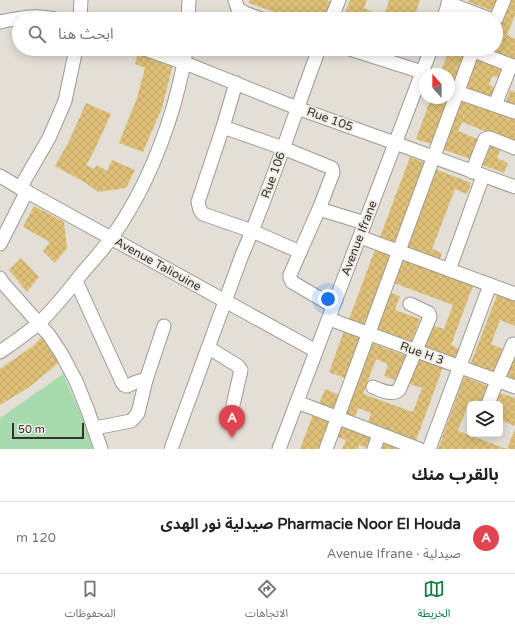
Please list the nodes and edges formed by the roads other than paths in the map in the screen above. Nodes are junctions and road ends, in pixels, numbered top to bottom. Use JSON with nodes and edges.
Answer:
{"nodes":[{"id":1,"x":82,"y":0,"type":"edge"},
{"id":2,"x":189,"y":0,"type":"edge"},
{"id":3,"x":235,"y":0,"type":"edge"},
{"id":4,"x":338,"y":0,"type":"edge"},
{"id":5,"x":504,"y":0,"type":"edge"},
{"id":6,"x":448,"y":1,"type":"edge"},
{"id":7,"x":81,"y":12,"type":"edge"},
{"id":8,"x":188,"y":12,"type":"edge"},
{"id":9,"x":244,"y":12,"type":"edge"},
{"id":10,"x":334,"y":12,"type":"edge"},
{"id":11,"x":445,"y":12,"type":"edge"},
{"id":12,"x":474,"y":12,"type":"edge"},
{"id":13,"x":499,"y":12,"type":"edge"},
{"id":14,"x":12,"y":20,"type":"edge"},
{"id":15,"x":0,"y":22,"type":"edge"},
{"id":16,"x":75,"y":56,"type":"edge"},
{"id":17,"x":165,"y":56,"type":"edge"},
{"id":18,"x":186,"y":56,"type":"edge"},
{"id":19,"x":316,"y":56,"type":"edge"},
{"id":20,"x":372,"y":56,"type":"edge"},
{"id":21,"x":428,"y":56,"type":"edge"},
{"id":22,"x":473,"y":56,"type":"edge"},
{"id":23,"x":490,"y":56,"type":"edge"},
{"id":24,"x":185,"y":63,"type":"junction"},
{"id":25,"x":513,"y":66,"type":"edge"},
{"id":26,"x":424,"y":68,"type":"edge"},
{"id":27,"x":419,"y":71,"type":"edge"},
{"id":28,"x":419,"y":80,"type":"edge"},
{"id":29,"x":236,"y":83,"type":"junction"},
{"id":30,"x":457,"y":92,"type":"junction"},
{"id":31,"x":495,"y":105,"type":"junction"},
{"id":32,"x":297,"y":108,"type":"junction"},
{"id":33,"x":515,"y":112,"type":"edge"},
{"id":34,"x":223,"y":127,"type":"junction"},
{"id":35,"x":395,"y":143,"type":"junction"},
{"id":36,"x":283,"y":148,"type":"junction"},
{"id":37,"x":515,"y":148,"type":"edge"},
{"id":38,"x":434,"y":157,"type":"junction"},
{"id":39,"x":478,"y":174,"type":"junction"},
{"id":40,"x":0,"y":176,"type":"edge"},
{"id":41,"x":515,"y":187,"type":"edge"},
{"id":42,"x":23,"y":190,"type":"junction"},
{"id":43,"x":319,"y":209,"type":"junction"},
{"id":44,"x":365,"y":223,"type":"junction"},
{"id":45,"x":252,"y":231,"type":"junction"},
{"id":46,"x":360,"y":237,"type":"junction"},
{"id":47,"x":111,"y":238,"type":"junction"},
{"id":48,"x":0,"y":244,"type":"edge"},
{"id":49,"x":300,"y":252,"type":"junction"},
{"id":50,"x":399,"y":252,"type":"junction"},
{"id":51,"x":449,"y":270,"type":"junction"},
{"id":52,"x":0,"y":278,"type":"edge"},
{"id":53,"x":76,"y":281,"type":"junction"},
{"id":54,"x":490,"y":285,"type":"junction"},
{"id":55,"x":515,"y":294,"type":"edge"},
{"id":56,"x":226,"y":301,"type":"junction"},
{"id":57,"x":410,"y":304,"type":"dead end"},
{"id":58,"x":333,"y":306,"type":"junction"},
{"id":59,"x":329,"y":319,"type":"junction"},
{"id":60,"x":39,"y":322,"type":"junction"},
{"id":61,"x":164,"y":326,"type":"dead end"},
{"id":62,"x":369,"y":334,"type":"junction"},
{"id":63,"x":514,"y":344,"type":"dead end"},
{"id":64,"x":209,"y":348,"type":"junction"},
{"id":65,"x":316,"y":351,"type":"junction"},
{"id":66,"x":415,"y":351,"type":"junction"},
{"id":67,"x":0,"y":352,"type":"edge"},
{"id":68,"x":460,"y":367,"type":"junction"},
{"id":69,"x":146,"y":380,"type":"junction"},
{"id":70,"x":497,"y":381,"type":"junction"},
{"id":71,"x":373,"y":387,"type":"dead end"},
{"id":72,"x":515,"y":387,"type":"edge"},
{"id":73,"x":489,"y":401,"type":"edge"},
{"id":74,"x":297,"y":402,"type":"junction"},
{"id":75,"x":233,"y":405,"type":"dead end"},
{"id":76,"x":338,"y":418,"type":"junction"},
{"id":77,"x":95,"y":428,"type":"junction"},
{"id":78,"x":379,"y":434,"type":"junction"},
{"id":79,"x":101,"y":449,"type":"edge"},
{"id":80,"x":171,"y":449,"type":"edge"},
{"id":81,"x":279,"y":449,"type":"edge"},
{"id":82,"x":326,"y":449,"type":"edge"},
{"id":83,"x":374,"y":449,"type":"edge"},
{"id":84,"x":419,"y":449,"type":"edge"},
{"id":85,"x":429,"y":449,"type":"edge"}],
"edges":[{"from":1,"to":7,"type":"street"},
{"from":2,"to":8,"type":"street"},
{"from":3,"to":9,"type":"street"},
{"from":4,"to":10,"type":"street"},
{"from":5,"to":13,"type":"street"},
{"from":6,"to":11,"type":"street"},
{"from":6,"to":12,"type":"street"},
{"from":14,"to":15,"type":"street"},
{"from":16,"to":42,"type":"street"},
{"from":17,"to":24,"type":"street","name":"Rue 105"},
{"from":18,"to":24,"type":"street"},
{"from":19,"to":32,"type":"street","name":"Rue 106"},
{"from":20,"to":27,"type":"street"},
{"from":21,"to":26,"type":"street","name":"Avenue Ifrane"},
{"from":22,"to":30,"type":"street"},
{"from":23,"to":25,"type":"street"},
{"from":24,"to":29,"type":"street","name":"Rue 105"},
{"from":24,"to":47,"type":"street"},
{"from":25,"to":31,"type":"street"},
{"from":28,"to":35,"type":"street","name":"Avenue Ifrane"},
{"from":29,"to":32,"type":"street","name":"Rue 105"},
{"from":29,"to":34,"type":"street"},
{"from":30,"to":31,"type":"street"},
{"from":30,"to":38,"type":"street"},
{"from":31,"to":33,"type":"street"},
{"from":32,"to":35,"type":"street","name":"Rue 105"},
{"from":32,"to":36,"type":"street","name":"Rue 106"},
{"from":34,"to":36,"type":"street"},
{"from":34,"to":45,"type":"street"},
{"from":35,"to":38,"type":"street","name":"Rue 105"},
{"from":35,"to":44,"type":"street","name":"Avenue Ifrane"},
{"from":36,"to":43,"type":"street"},
{"from":36,"to":45,"type":"street","name":"Rue 106"},
{"from":37,"to":39,"type":"street"},
{"from":38,"to":39,"type":"street","name":"Rue 105"},
{"from":38,"to":50,"type":"street"},
{"from":39,"to":41,"type":"street","name":"Rue 105"},
{"from":39,"to":51,"type":"street"},
{"from":40,"to":42,"type":"street","name":"Avenue Taliouine"},
{"from":42,"to":47,"type":"street","name":"Avenue Taliouine"},
{"from":42,"to":48,"type":"street"},
{"from":43,"to":44,"type":"street"},
{"from":43,"to":49,"type":"street"},
{"from":44,"to":46,"type":"street","name":"Avenue Ifrane"},
{"from":45,"to":49,"type":"street"},
{"from":45,"to":56,"type":"street","name":"Rue 106"},
{"from":46,"to":50,"type":"street"},
{"from":46,"to":58,"type":"street","name":"Avenue Ifrane"},
{"from":47,"to":53,"type":"street"},
{"from":47,"to":56,"type":"street","name":"Avenue Taliouine"},
{"from":49,"to":58,"type":"street"},
{"from":50,"to":51,"type":"street"},
{"from":50,"to":62,"type":"street"},
{"from":51,"to":54,"type":"street"},
{"from":52,"to":60,"type":"street"},
{"from":53,"to":60,"type":"street"},
{"from":53,"to":69,"type":"street"},
{"from":54,"to":55,"type":"street"},
{"from":54,"to":68,"type":"street"},
{"from":56,"to":64,"type":"street","name":"Rue 106"},
{"from":56,"to":65,"type":"street","name":"Avenue Taliouine"},
{"from":57,"to":66,"type":"street"},
{"from":58,"to":59,"type":"street","name":"Avenue Ifrane"},
{"from":59,"to":62,"type":"street","name":"Rue H 3"},
{"from":59,"to":65,"type":"street","name":"Avenue Ifrane"},
{"from":60,"to":67,"type":"street"},
{"from":60,"to":77,"type":"street"},
{"from":61,"to":69,"type":"street"},
{"from":62,"to":66,"type":"street","name":"Rue H 3"},
{"from":62,"to":76,"type":"street"},
{"from":63,"to":70,"type":"street"},
{"from":64,"to":75,"type":"street"},
{"from":64,"to":80,"type":"street","name":"Rue 106"},
{"from":65,"to":74,"type":"street","name":"Avenue Ifrane"},
{"from":66,"to":68,"type":"street","name":"Rue H 3"},
{"from":66,"to":71,"type":"street"},
{"from":68,"to":70,"type":"street","name":"Rue H 3"},
{"from":68,"to":85,"type":"street"},
{"from":69,"to":77,"type":"street"},
{"from":70,"to":72,"type":"street","name":"Rue H 3"},
{"from":70,"to":73,"type":"street"},
{"from":74,"to":76,"type":"street"},
{"from":74,"to":81,"type":"street","name":"Avenue Ifrane"},
{"from":76,"to":78,"type":"street"},
{"from":76,"to":82,"type":"street"},
{"from":77,"to":79,"type":"street"},
{"from":78,"to":83,"type":"street"},
{"from":78,"to":84,"type":"street"}]}
